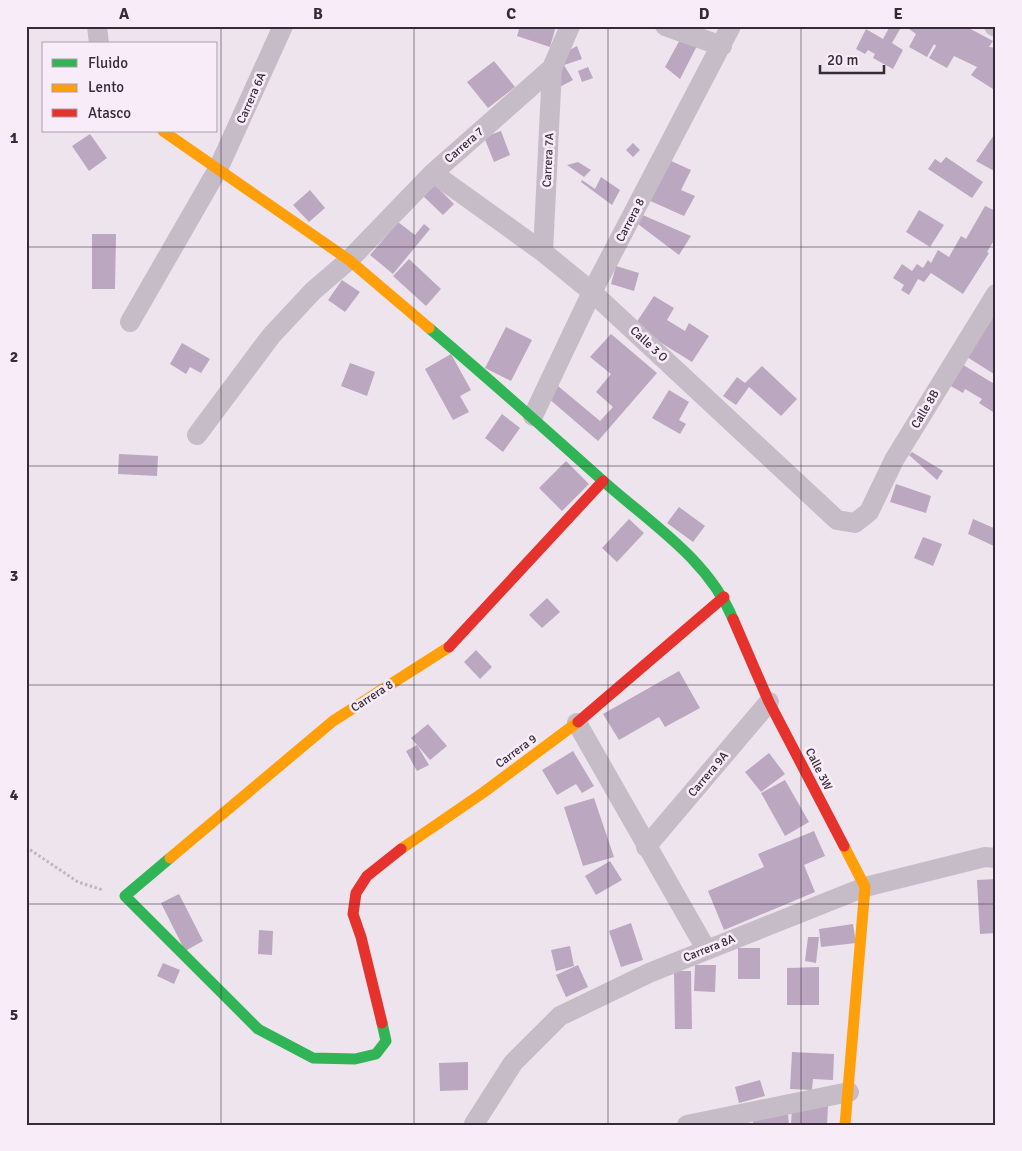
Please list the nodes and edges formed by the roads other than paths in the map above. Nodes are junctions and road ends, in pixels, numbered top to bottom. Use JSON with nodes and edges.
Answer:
{"nodes":[{"id":1,"x":97,"y":26,"type":"edge"},
{"id":2,"x":283,"y":26,"type":"edge"},
{"id":3,"x":570,"y":26,"type":"edge"},
{"id":4,"x":665,"y":26,"type":"edge"},
{"id":5,"x":731,"y":26,"type":"edge"},
{"id":6,"x":99,"y":42,"type":"edge"},
{"id":7,"x":722,"y":46,"type":"junction"},
{"id":8,"x":552,"y":68,"type":"junction"},
{"id":9,"x":164,"y":132,"type":"edge"},
{"id":10,"x":218,"y":169,"type":"junction"},
{"id":11,"x":433,"y":173,"type":"junction"},
{"id":12,"x":543,"y":252,"type":"junction"},
{"id":13,"x":348,"y":260,"type":"junction"},
{"id":14,"x":592,"y":292,"type":"junction"},
{"id":15,"x":996,"y":294,"type":"edge"},
{"id":16,"x":130,"y":322,"type":"dead end"},
{"id":17,"x":532,"y":416,"type":"junction"},
{"id":18,"x":197,"y":436,"type":"dead end"},
{"id":19,"x":603,"y":481,"type":"junction"},
{"id":20,"x":856,"y":523,"type":"joint"},
{"id":21,"x":724,"y":597,"type":"junction"},
{"id":22,"x":769,"y":702,"type":"junction"},
{"id":23,"x":577,"y":723,"type":"junction"},
{"id":24,"x":646,"y":847,"type":"junction"},
{"id":25,"x":996,"y":858,"type":"edge"},
{"id":26,"x":865,"y":887,"type":"junction"},
{"id":27,"x":706,"y":949,"type":"junction"},
{"id":28,"x":354,"y":1059,"type":"joint"},
{"id":29,"x":849,"y":1092,"type":"junction"},
{"id":30,"x":474,"y":1124,"type":"edge"},
{"id":31,"x":687,"y":1125,"type":"edge"},
{"id":32,"x":845,"y":1125,"type":"edge"}],
"edges":[{"from":1,"to":6,"type":"street"},
{"from":2,"to":10,"type":"street","name":"Carrera 6A"},
{"from":3,"to":8,"type":"street","name":"Carrera 7"},
{"from":4,"to":7,"type":"street"},
{"from":5,"to":7,"type":"street","name":"Carrera 8"},
{"from":7,"to":14,"type":"street","name":"Carrera 8"},
{"from":8,"to":11,"type":"street","name":"Carrera 7"},
{"from":8,"to":12,"type":"street","name":"Carrera 7A"},
{"from":9,"to":10,"type":"street","name":"Calle 3W"},
{"from":10,"to":13,"type":"street","name":"Calle 3W"},
{"from":10,"to":16,"type":"street","name":"Carrera 6A"},
{"from":11,"to":12,"type":"street","name":"Calle 3 O"},
{"from":11,"to":13,"type":"street","name":"Carrera 7"},
{"from":12,"to":14,"type":"street","name":"Calle 3 O"},
{"from":13,"to":17,"type":"street","name":"Calle 3W"},
{"from":13,"to":18,"type":"street","name":"Carrera 7"},
{"from":14,"to":17,"type":"street","name":"Carrera 8"},
{"from":14,"to":20,"type":"street","name":"Calle 3 O"},
{"from":15,"to":20,"type":"street","name":"Calle 8B"},
{"from":17,"to":19,"type":"street","name":"Calle 3W"},
{"from":19,"to":21,"type":"street","name":"Calle 3W"},
{"from":19,"to":28,"type":"street","name":"Carrera 8"},
{"from":21,"to":22,"type":"street","name":"Calle 3W"},
{"from":21,"to":23,"type":"street","name":"Carrera 9"},
{"from":22,"to":24,"type":"street","name":"Carrera 9A"},
{"from":22,"to":26,"type":"street","name":"Calle 3W"},
{"from":23,"to":24,"type":"street"},
{"from":23,"to":28,"type":"street","name":"Carrera 9"},
{"from":24,"to":27,"type":"street"},
{"from":25,"to":26,"type":"street","name":"Carrera 8A"},
{"from":26,"to":27,"type":"street","name":"Carrera 8A"},
{"from":26,"to":29,"type":"street"},
{"from":27,"to":30,"type":"street","name":"Carrera 8A"},
{"from":29,"to":31,"type":"street"},
{"from":29,"to":32,"type":"street"}]}
